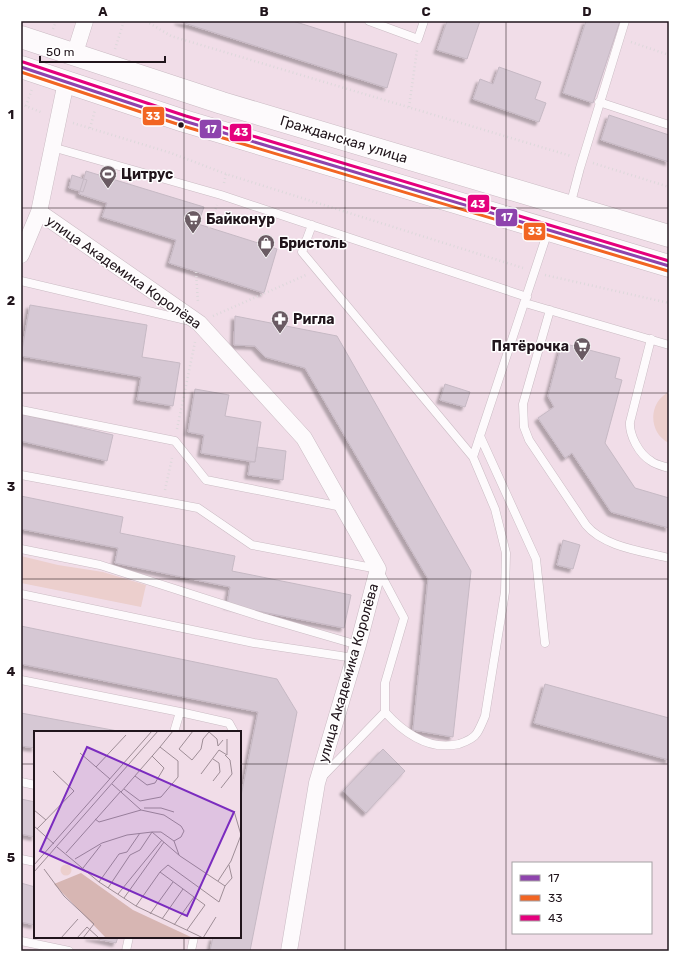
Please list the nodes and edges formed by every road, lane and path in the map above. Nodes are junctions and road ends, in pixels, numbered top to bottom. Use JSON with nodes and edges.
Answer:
{"nodes":[{"id":1,"x":85,"y":21,"type":"edge"},
{"id":2,"x":124,"y":21,"type":"edge"},
{"id":3,"x":146,"y":21,"type":"edge"},
{"id":4,"x":369,"y":21,"type":"edge"},
{"id":5,"x":424,"y":21,"type":"edge"},
{"id":6,"x":625,"y":21,"type":"edge"},
{"id":7,"x":419,"y":36,"type":"junction"},
{"id":8,"x":21,"y":37,"type":"edge"},
{"id":9,"x":619,"y":38,"type":"junction"},
{"id":10,"x":113,"y":53,"type":"dead end"},
{"id":11,"x":669,"y":55,"type":"edge"},
{"id":12,"x":74,"y":56,"type":"junction"},
{"id":13,"x":21,"y":67,"type":"edge"},
{"id":14,"x":66,"y":82,"type":"junction"},
{"id":15,"x":32,"y":87,"type":"dead end"},
{"id":16,"x":599,"y":102,"type":"junction"},
{"id":17,"x":21,"y":104,"type":"edge"},
{"id":18,"x":26,"y":106,"type":"junction"},
{"id":19,"x":96,"y":106,"type":"dead end"},
{"id":20,"x":409,"y":107,"type":"junction"},
{"id":21,"x":58,"y":118,"type":"junction"},
{"id":22,"x":669,"y":125,"type":"edge"},
{"id":23,"x":90,"y":128,"type":"junction"},
{"id":24,"x":52,"y":147,"type":"junction"},
{"id":25,"x":577,"y":158,"type":"dead end"},
{"id":26,"x":589,"y":161,"type":"dead end"},
{"id":27,"x":669,"y":187,"type":"edge"},
{"id":28,"x":570,"y":207,"type":"junction"},
{"id":29,"x":39,"y":212,"type":"junction"},
{"id":30,"x":312,"y":224,"type":"junction"},
{"id":31,"x":548,"y":231,"type":"junction"},
{"id":32,"x":669,"y":236,"type":"edge"},
{"id":33,"x":21,"y":254,"type":"edge"},
{"id":34,"x":669,"y":266,"type":"edge"},
{"id":35,"x":317,"y":270,"type":"junction"},
{"id":36,"x":196,"y":272,"type":"dead end"},
{"id":37,"x":535,"y":272,"type":"junction"},
{"id":38,"x":21,"y":281,"type":"edge"},
{"id":39,"x":526,"y":300,"type":"junction"},
{"id":40,"x":669,"y":303,"type":"edge"},
{"id":41,"x":550,"y":310,"type":"junction"},
{"id":42,"x":199,"y":323,"type":"junction"},
{"id":43,"x":651,"y":340,"type":"junction"},
{"id":44,"x":669,"y":345,"type":"edge"},
{"id":45,"x":21,"y":410,"type":"edge"},
{"id":46,"x":480,"y":436,"type":"junction"},
{"id":47,"x":175,"y":441,"type":"junction"},
{"id":48,"x":473,"y":457,"type":"junction"},
{"id":49,"x":669,"y":468,"type":"edge"},
{"id":50,"x":21,"y":475,"type":"edge"},
{"id":51,"x":163,"y":502,"type":"junction"},
{"id":52,"x":342,"y":507,"type":"junction"},
{"id":53,"x":21,"y":549,"type":"edge"},
{"id":54,"x":669,"y":558,"type":"edge"},
{"id":55,"x":378,"y":569,"type":"junction"},
{"id":56,"x":21,"y":594,"type":"edge"},
{"id":57,"x":545,"y":643,"type":"dead end"},
{"id":58,"x":356,"y":651,"type":"junction"},
{"id":59,"x":21,"y":680,"type":"edge"},
{"id":60,"x":180,"y":712,"type":"junction"},
{"id":61,"x":385,"y":712,"type":"junction"},
{"id":62,"x":174,"y":731,"type":"edge"},
{"id":63,"x":234,"y":731,"type":"edge"},
{"id":64,"x":21,"y":782,"type":"edge"},
{"id":65,"x":317,"y":782,"type":"junction"},
{"id":66,"x":34,"y":785,"type":"edge"},
{"id":67,"x":21,"y":859,"type":"edge"},
{"id":68,"x":34,"y":862,"type":"edge"},
{"id":69,"x":129,"y":938,"type":"edge"},
{"id":70,"x":194,"y":938,"type":"edge"},
{"id":71,"x":21,"y":941,"type":"edge"},
{"id":72,"x":69,"y":951,"type":"edge"},
{"id":73,"x":126,"y":951,"type":"edge"},
{"id":74,"x":191,"y":951,"type":"edge"},
{"id":75,"x":289,"y":951,"type":"edge"}],
"edges":[{"from":1,"to":12,"type":"street"},
{"from":2,"to":10,"type":"path"},
{"from":3,"to":20,"type":"path"},
{"from":4,"to":7,"type":"lane"},
{"from":5,"to":7,"type":"lane"},
{"from":6,"to":9,"type":"lane"},
{"from":7,"to":20,"type":"path"},
{"from":8,"to":12,"type":"main road","name":"Гражданская улица"},
{"from":9,"to":11,"type":"path"},
{"from":9,"to":16,"type":"lane"},
{"from":12,"to":14,"type":"main road"},
{"from":12,"to":28,"type":"main road","name":"Гражданская улица"},
{"from":13,"to":14,"type":"main road","name":"Гражданская улица"},
{"from":14,"to":21,"type":"street","name":"улица Академика Королёва"},
{"from":14,"to":31,"type":"main road","name":"Гражданская улица"},
{"from":15,"to":18,"type":"path"},
{"from":16,"to":22,"type":"lane"},
{"from":16,"to":28,"type":"lane"},
{"from":17,"to":18,"type":"path"},
{"from":18,"to":21,"type":"path"},
{"from":19,"to":23,"type":"path"},
{"from":20,"to":25,"type":"path"},
{"from":21,"to":23,"type":"path"},
{"from":21,"to":24,"type":"street","name":"улица Академика Королёва"},
{"from":23,"to":37,"type":"path"},
{"from":24,"to":29,"type":"street","name":"улица Академика Королёва"},
{"from":24,"to":30,"type":"lane"},
{"from":26,"to":27,"type":"path"},
{"from":28,"to":32,"type":"main road","name":"Гражданская улица"},
{"from":29,"to":33,"type":"street"},
{"from":29,"to":42,"type":"street","name":"улица Академика Королёва"},
{"from":30,"to":35,"type":"lane"},
{"from":30,"to":39,"type":"lane"},
{"from":31,"to":34,"type":"main road","name":"Гражданская улица"},
{"from":31,"to":37,"type":"lane"},
{"from":35,"to":42,"type":"path"},
{"from":35,"to":48,"type":"lane"},
{"from":36,"to":42,"type":"path"},
{"from":37,"to":39,"type":"lane"},
{"from":37,"to":40,"type":"path"},
{"from":38,"to":42,"type":"lane"},
{"from":39,"to":41,"type":"lane"},
{"from":39,"to":46,"type":"lane"},
{"from":41,"to":43,"type":"lane"},
{"from":41,"to":54,"type":"lane"},
{"from":42,"to":47,"type":"path"},
{"from":42,"to":52,"type":"street","name":"улица Академика Королёва"},
{"from":43,"to":44,"type":"lane"},
{"from":43,"to":49,"type":"lane"},
{"from":45,"to":47,"type":"lane"},
{"from":46,"to":48,"type":"lane"},
{"from":46,"to":57,"type":"lane"},
{"from":47,"to":51,"type":"path"},
{"from":47,"to":52,"type":"lane"},
{"from":48,"to":61,"type":"lane"},
{"from":50,"to":51,"type":"lane"},
{"from":51,"to":55,"type":"lane"},
{"from":52,"to":55,"type":"street","name":"улица Академика Королёва"},
{"from":53,"to":58,"type":"lane"},
{"from":55,"to":58,"type":"street","name":"улица Академика Королёва"},
{"from":55,"to":61,"type":"lane"},
{"from":56,"to":58,"type":"lane"},
{"from":58,"to":65,"type":"street","name":"улица Академика Королёва"},
{"from":59,"to":60,"type":"lane"},
{"from":60,"to":62,"type":"lane"},
{"from":60,"to":63,"type":"lane"},
{"from":61,"to":65,"type":"lane"},
{"from":64,"to":66,"type":"lane"},
{"from":65,"to":75,"type":"street","name":"улица Академика Королёва"},
{"from":67,"to":68,"type":"lane"},
{"from":69,"to":73,"type":"lane"},
{"from":70,"to":74,"type":"lane"},
{"from":71,"to":72,"type":"lane"}]}
